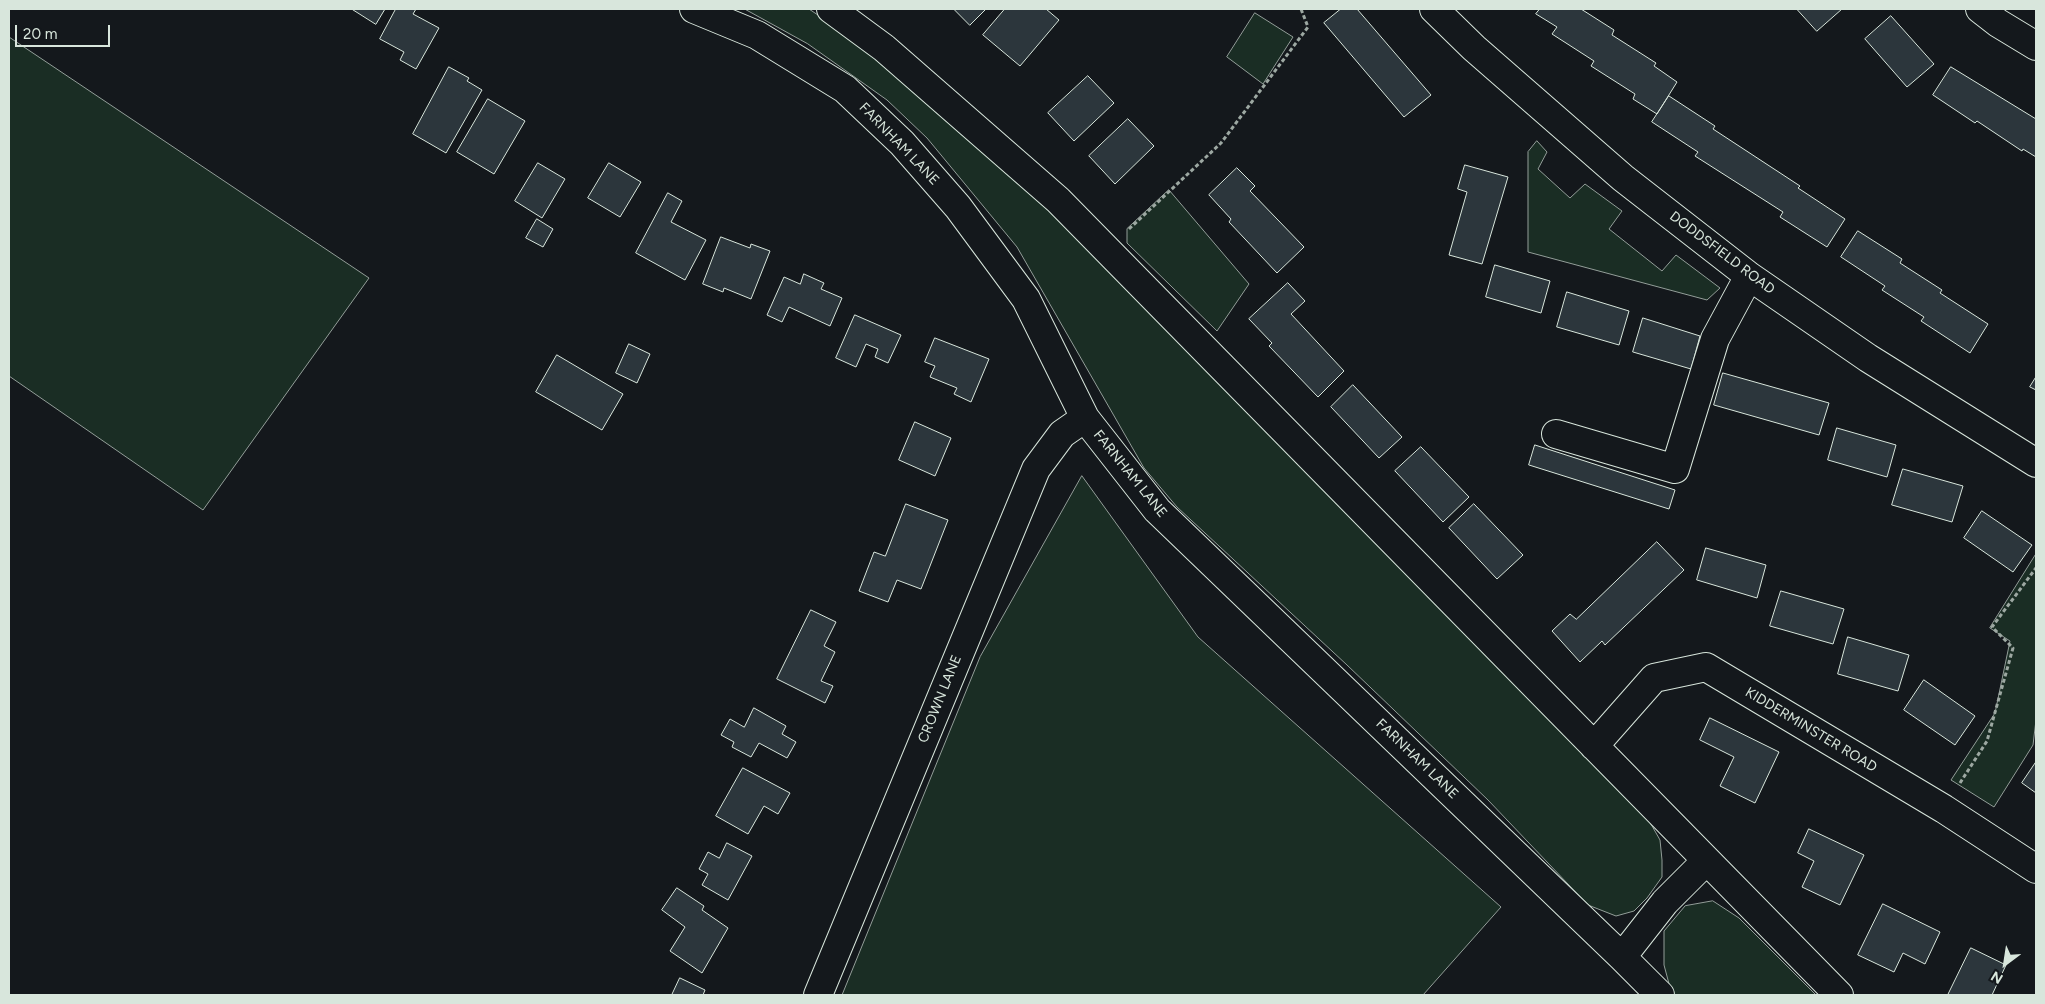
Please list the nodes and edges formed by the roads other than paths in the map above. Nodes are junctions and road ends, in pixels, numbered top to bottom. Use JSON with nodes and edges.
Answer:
{"nodes":[{"id":1,"x":694,"y":9,"type":"edge"},
{"id":2,"x":831,"y":9,"type":"edge"},
{"id":3,"x":1434,"y":9,"type":"edge"},
{"id":4,"x":1980,"y":9,"type":"edge"},
{"id":5,"x":2036,"y":46,"type":"edge"},
{"id":6,"x":1749,"y":276,"type":"junction"},
{"id":7,"x":1085,"y":418,"type":"junction"},
{"id":8,"x":1556,"y":434,"type":"dead end"},
{"id":9,"x":2036,"y":463,"type":"edge"},
{"id":10,"x":1594,"y":746,"type":"junction"},
{"id":11,"x":1706,"y":861,"type":"junction"},
{"id":12,"x":2036,"y":869,"type":"edge"},
{"id":13,"x":1622,"y":957,"type":"junction"},
{"id":14,"x":1653,"y":992,"type":"edge"},
{"id":15,"x":818,"y":995,"type":"edge"},
{"id":16,"x":1839,"y":995,"type":"edge"}],
"edges":[{"from":1,"to":7,"type":"street","name":"FARNHAM LANE"},
{"from":2,"to":10,"type":"street"},
{"from":3,"to":6,"type":"street","name":"DODDSFIELD ROAD"},
{"from":4,"to":5,"type":"street"},
{"from":6,"to":8,"type":"street"},
{"from":6,"to":9,"type":"street","name":"DODDSFIELD ROAD"},
{"from":7,"to":13,"type":"street","name":"FARNHAM LANE"},
{"from":7,"to":15,"type":"street","name":"CROWN LANE"},
{"from":10,"to":11,"type":"street"},
{"from":10,"to":12,"type":"street","name":"KIDDERMINSTER ROAD"},
{"from":11,"to":13,"type":"street"},
{"from":11,"to":16,"type":"street"},
{"from":13,"to":14,"type":"street","name":"FARNHAM LANE"}]}
